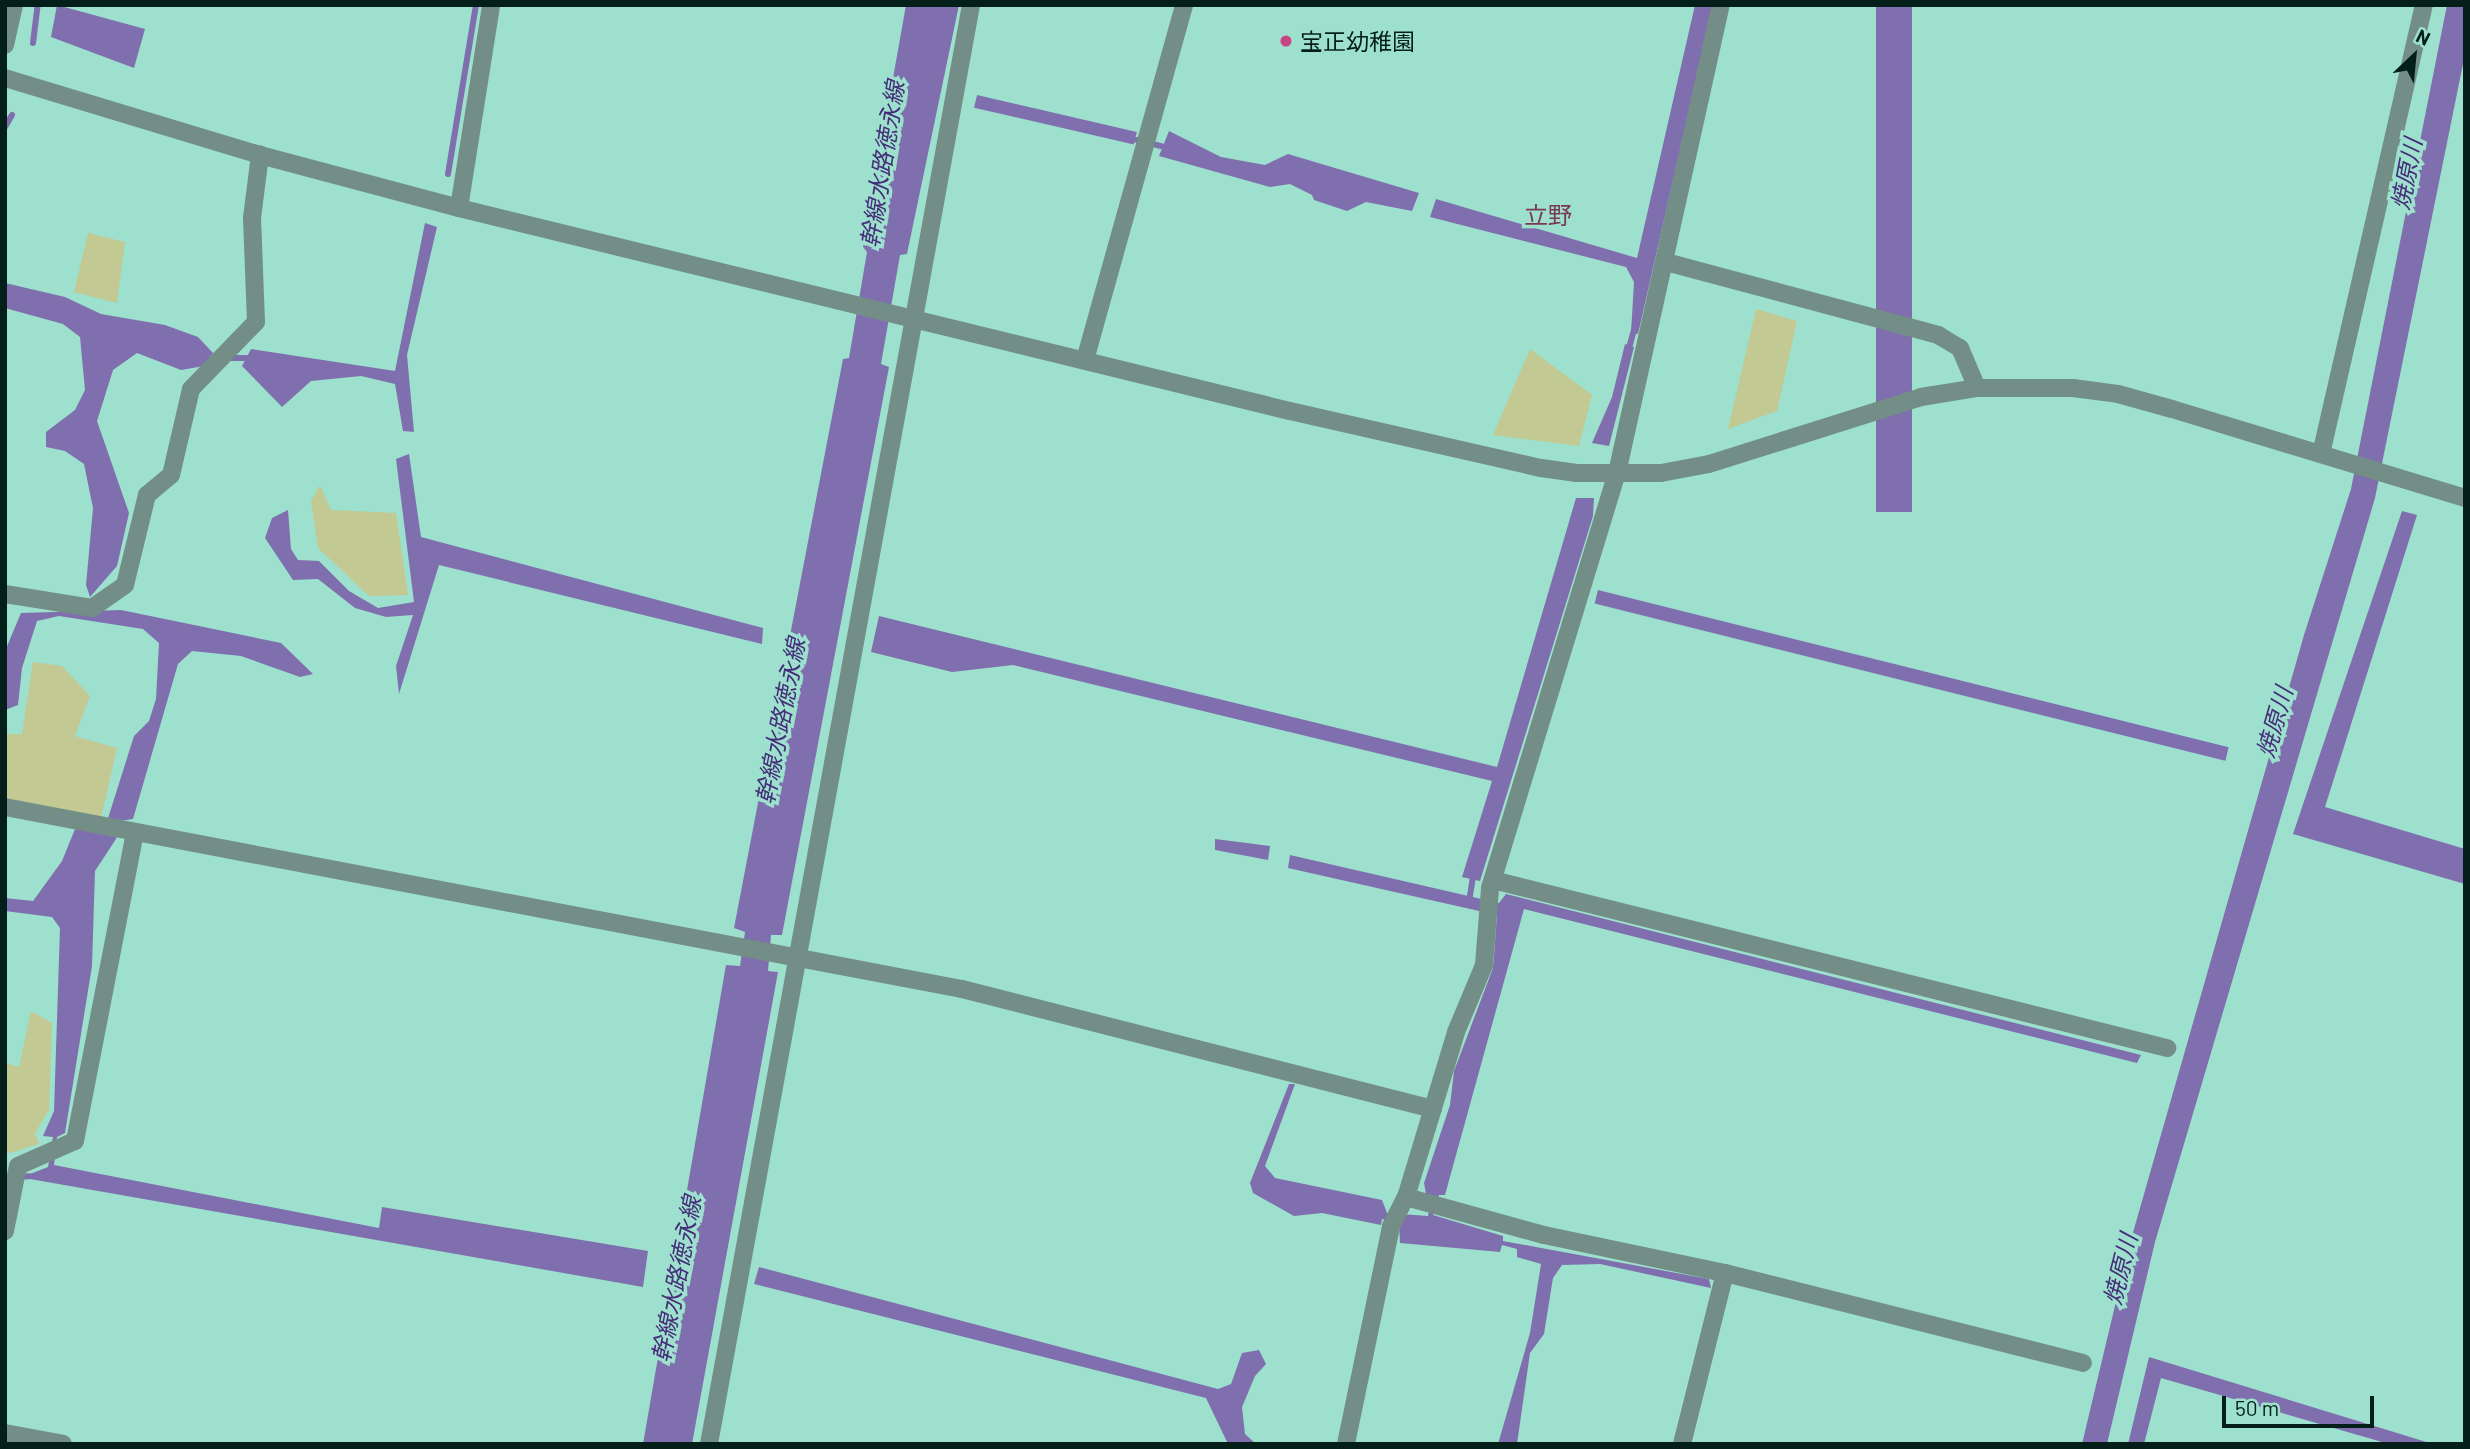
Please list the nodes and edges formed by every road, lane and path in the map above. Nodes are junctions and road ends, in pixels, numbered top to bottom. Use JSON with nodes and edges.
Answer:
{"nodes":[{"id":1,"x":14,"y":5,"type":"edge"},
{"id":2,"x":491,"y":5,"type":"edge"},
{"id":3,"x":971,"y":5,"type":"edge"},
{"id":4,"x":1184,"y":5,"type":"edge"},
{"id":5,"x":1721,"y":5,"type":"edge"},
{"id":6,"x":2424,"y":5,"type":"edge"},
{"id":7,"x":5,"y":45,"type":"edge"},
{"id":8,"x":5,"y":78,"type":"edge"},
{"id":9,"x":260,"y":155,"type":"junction"},
{"id":10,"x":459,"y":208,"type":"junction"},
{"id":11,"x":1666,"y":262,"type":"junction"},
{"id":12,"x":914,"y":317,"type":"junction"},
{"id":13,"x":1085,"y":360,"type":"junction"},
{"id":14,"x":1978,"y":388,"type":"junction"},
{"id":15,"x":2320,"y":454,"type":"junction"},
{"id":16,"x":1617,"y":473,"type":"junction"},
{"id":17,"x":2465,"y":498,"type":"edge"},
{"id":18,"x":5,"y":594,"type":"edge"},
{"id":19,"x":5,"y":807,"type":"edge"},
{"id":20,"x":130,"y":832,"type":"junction"},
{"id":21,"x":1493,"y":880,"type":"junction"},
{"id":22,"x":799,"y":956,"type":"junction"},
{"id":23,"x":2167,"y":1048,"type":"dead end"},
{"id":24,"x":1433,"y":1109,"type":"junction"},
{"id":25,"x":13,"y":1170,"type":"edge"},
{"id":26,"x":1404,"y":1209,"type":"junction"},
{"id":27,"x":5,"y":1231,"type":"edge"},
{"id":28,"x":1725,"y":1273,"type":"junction"},
{"id":29,"x":2083,"y":1363,"type":"dead end"},
{"id":30,"x":5,"y":1433,"type":"edge"},
{"id":31,"x":63,"y":1444,"type":"edge"},
{"id":32,"x":709,"y":1444,"type":"edge"},
{"id":33,"x":1346,"y":1444,"type":"edge"},
{"id":34,"x":1682,"y":1444,"type":"edge"}],
"edges":[{"from":1,"to":7,"type":"street"},
{"from":2,"to":10,"type":"street"},
{"from":3,"to":12,"type":"street"},
{"from":4,"to":13,"type":"street"},
{"from":5,"to":11,"type":"street"},
{"from":6,"to":15,"type":"street"},
{"from":8,"to":9,"type":"street"},
{"from":9,"to":10,"type":"street"},
{"from":9,"to":18,"type":"street"},
{"from":10,"to":12,"type":"street"},
{"from":11,"to":14,"type":"street"},
{"from":11,"to":16,"type":"street"},
{"from":12,"to":13,"type":"street"},
{"from":12,"to":22,"type":"street"},
{"from":13,"to":16,"type":"street"},
{"from":14,"to":15,"type":"street"},
{"from":14,"to":16,"type":"street"},
{"from":15,"to":17,"type":"street"},
{"from":16,"to":21,"type":"street"},
{"from":19,"to":20,"type":"street"},
{"from":20,"to":22,"type":"street"},
{"from":20,"to":25,"type":"street"},
{"from":21,"to":23,"type":"street"},
{"from":21,"to":24,"type":"street"},
{"from":22,"to":24,"type":"street"},
{"from":22,"to":32,"type":"street"},
{"from":24,"to":26,"type":"street"},
{"from":25,"to":27,"type":"street"},
{"from":26,"to":28,"type":"street"},
{"from":26,"to":33,"type":"street"},
{"from":28,"to":29,"type":"street"},
{"from":28,"to":34,"type":"street"},
{"from":30,"to":31,"type":"street"}]}
